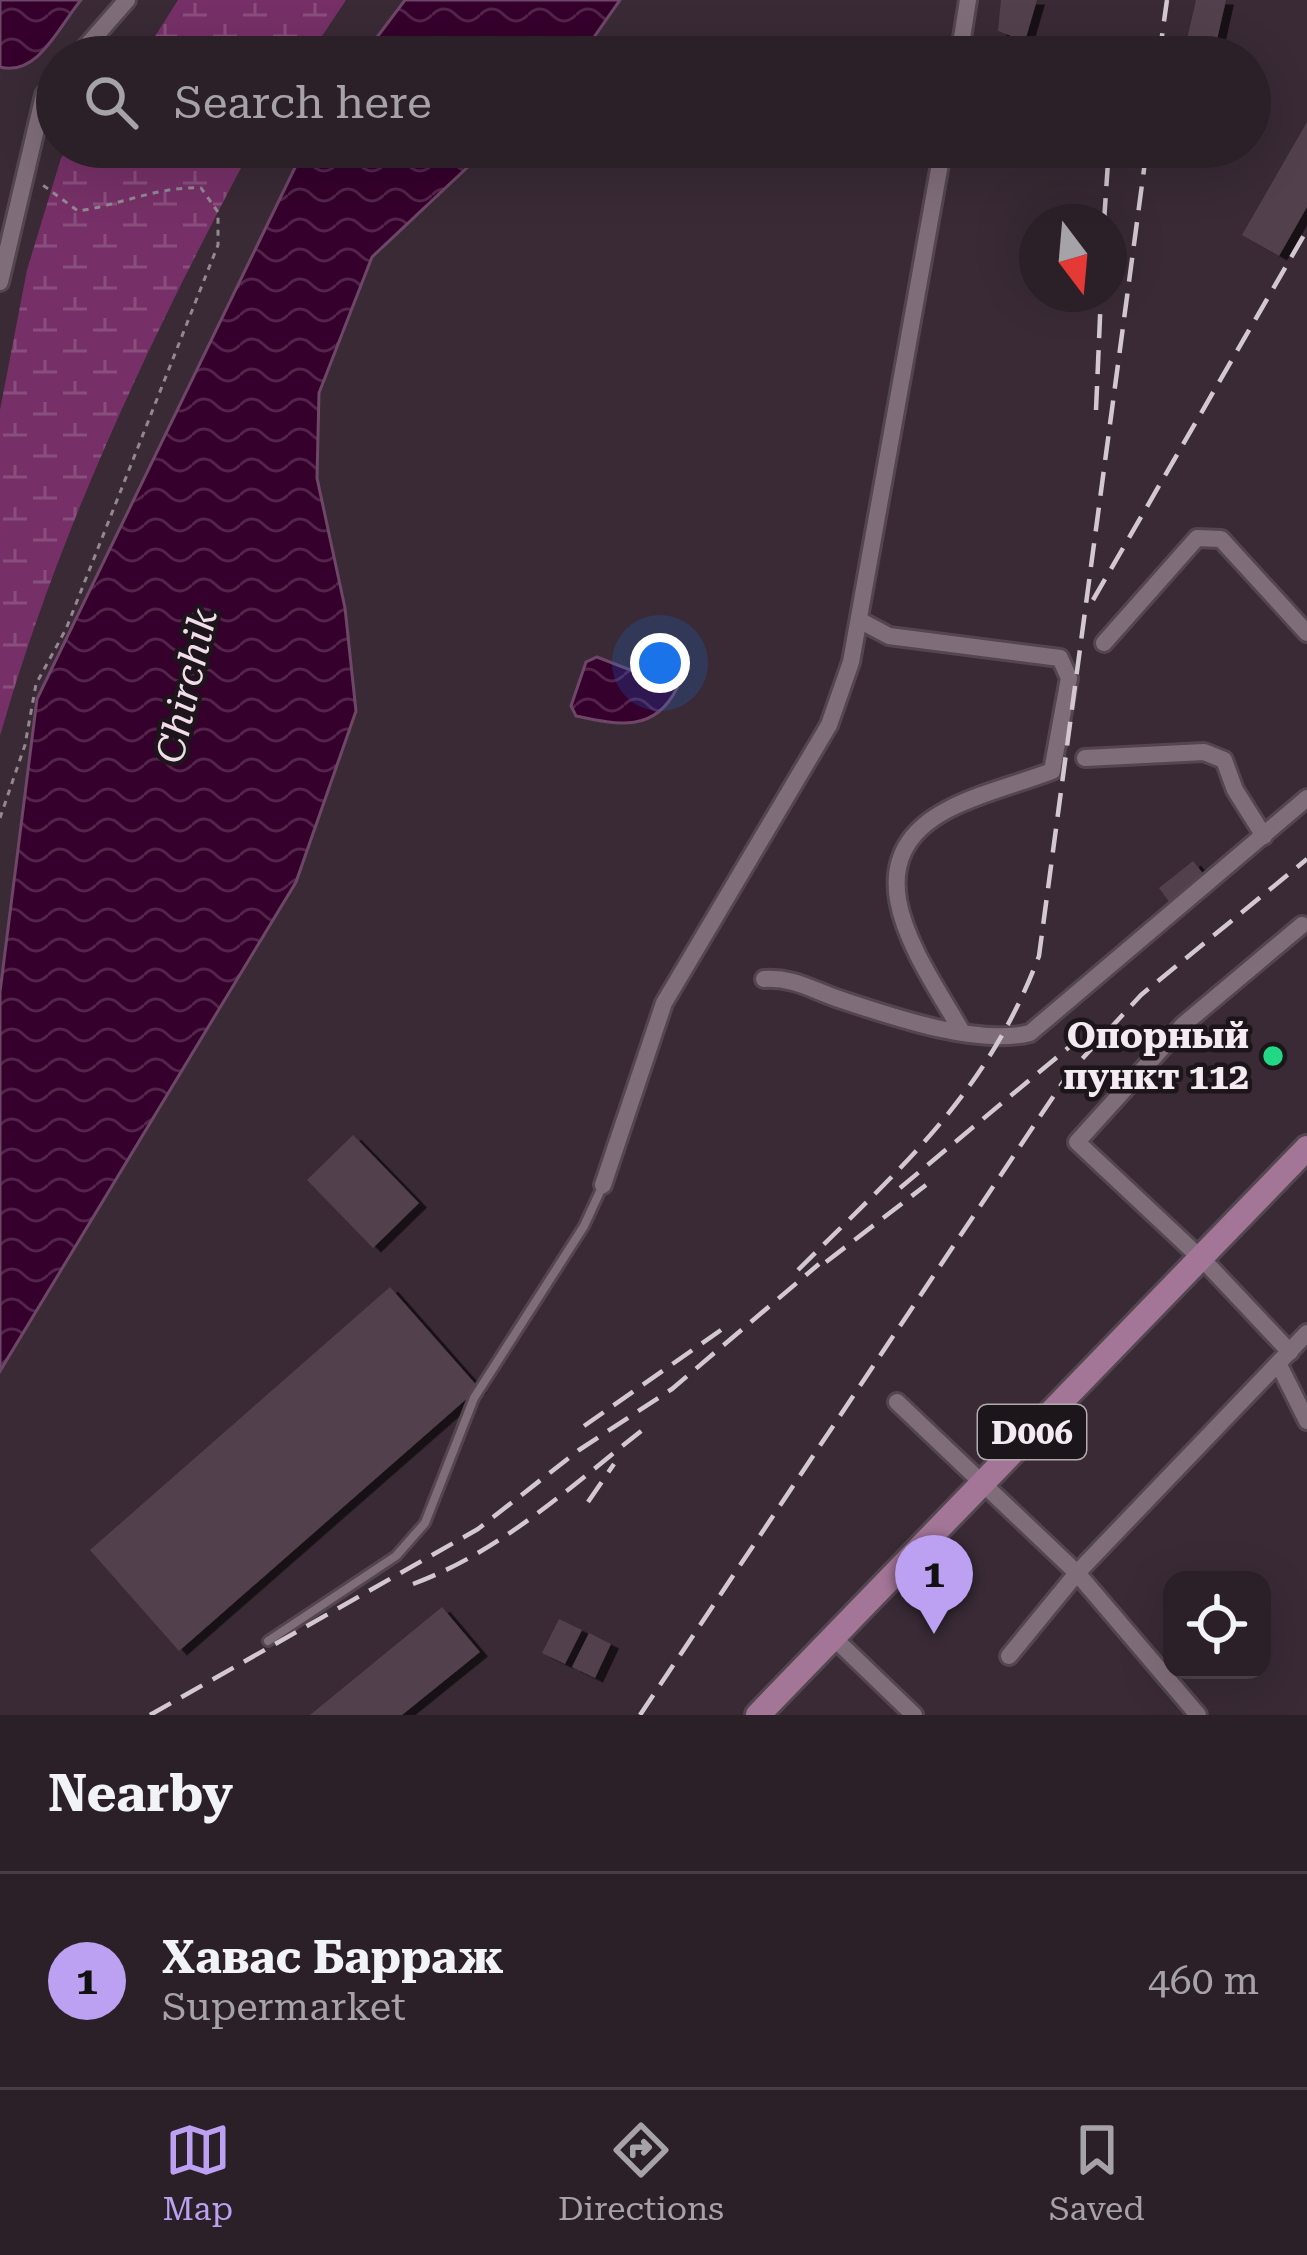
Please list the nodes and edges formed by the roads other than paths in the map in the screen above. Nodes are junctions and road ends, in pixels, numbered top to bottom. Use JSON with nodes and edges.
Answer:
{"nodes":[{"id":1,"x":127,"y":0,"type":"edge"},
{"id":2,"x":968,"y":0,"type":"edge"},
{"id":3,"x":95,"y":36,"type":"edge"},
{"id":4,"x":962,"y":36,"type":"edge"},
{"id":5,"x":36,"y":126,"type":"edge"},
{"id":6,"x":939,"y":168,"type":"edge"},
{"id":7,"x":0,"y":282,"type":"edge"},
{"id":8,"x":861,"y":621,"type":"junction"},
{"id":9,"x":1307,"y":633,"type":"edge"},
{"id":10,"x":1104,"y":643,"type":"dead end"},
{"id":11,"x":1085,"y":758,"type":"dead end"},
{"id":12,"x":1307,"y":798,"type":"edge"},
{"id":13,"x":1264,"y":836,"type":"junction"},
{"id":14,"x":1303,"y":926,"type":"dead end"},
{"id":15,"x":764,"y":979,"type":"dead end"},
{"id":16,"x":962,"y":1032,"type":"junction"},
{"id":17,"x":1307,"y":1148,"type":"edge"},
{"id":18,"x":1307,"y":1167,"type":"edge"},
{"id":19,"x":603,"y":1185,"type":"joint"},
{"id":20,"x":1204,"y":1262,"type":"junction"},
{"id":21,"x":1307,"y":1333,"type":"edge"},
{"id":22,"x":1284,"y":1359,"type":"junction"},
{"id":23,"x":897,"y":1402,"type":"dead end"},
{"id":24,"x":1307,"y":1421,"type":"edge"},
{"id":25,"x":986,"y":1490,"type":"junction"},
{"id":26,"x":1077,"y":1573,"type":"junction"},
{"id":27,"x":268,"y":1641,"type":"dead end"},
{"id":28,"x":838,"y":1642,"type":"junction"},
{"id":29,"x":1009,"y":1656,"type":"dead end"},
{"id":30,"x":758,"y":1715,"type":"edge"},
{"id":31,"x":773,"y":1715,"type":"edge"},
{"id":32,"x":914,"y":1715,"type":"edge"},
{"id":33,"x":1198,"y":1715,"type":"edge"}],
"edges":[{"from":1,"to":3,"type":"street"},
{"from":2,"to":4,"type":"street"},
{"from":5,"to":7,"type":"street"},
{"from":6,"to":8,"type":"street"},
{"from":8,"to":16,"type":"street"},
{"from":8,"to":19,"type":"street"},
{"from":9,"to":10,"type":"street"},
{"from":11,"to":13,"type":"street"},
{"from":12,"to":13,"type":"street"},
{"from":13,"to":16,"type":"street"},
{"from":14,"to":20,"type":"street"},
{"from":15,"to":16,"type":"street"},
{"from":17,"to":20,"type":"main road","number":"D006"},
{"from":18,"to":20,"type":"main road","number":"D006"},
{"from":19,"to":27,"type":"lane"},
{"from":20,"to":22,"type":"street"},
{"from":20,"to":25,"type":"main road","number":"D006"},
{"from":21,"to":22,"type":"street"},
{"from":22,"to":24,"type":"street"},
{"from":22,"to":26,"type":"street"},
{"from":23,"to":25,"type":"street"},
{"from":25,"to":26,"type":"street"},
{"from":25,"to":28,"type":"main road","number":"D006"},
{"from":26,"to":29,"type":"street"},
{"from":26,"to":33,"type":"street"},
{"from":28,"to":30,"type":"main road","number":"D006"},
{"from":28,"to":31,"type":"main road","number":"D006"},
{"from":28,"to":32,"type":"street"}]}
